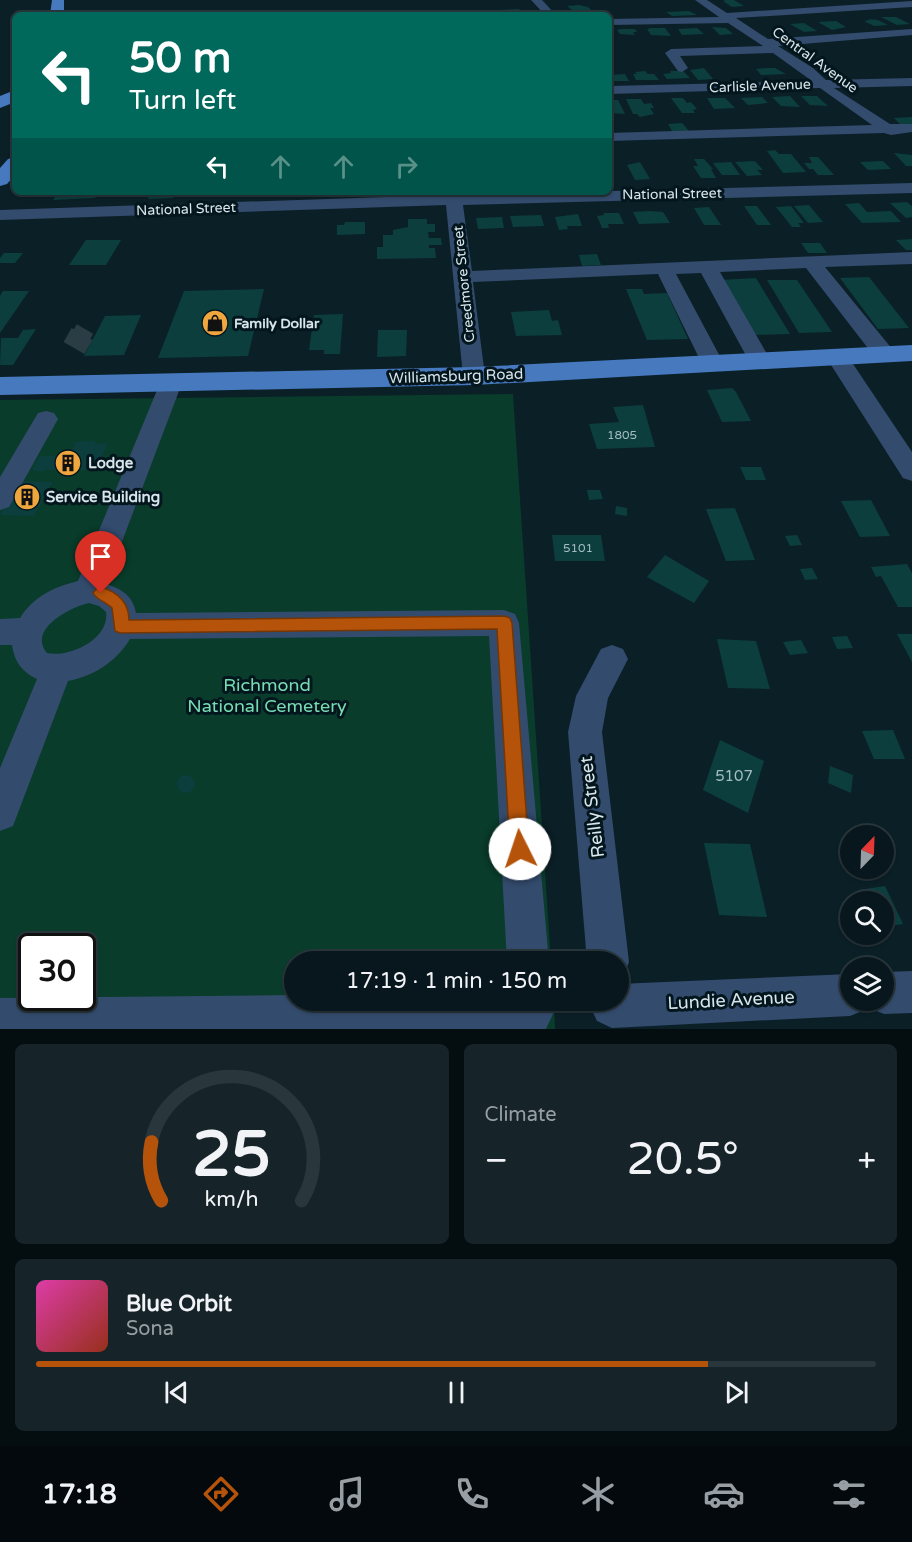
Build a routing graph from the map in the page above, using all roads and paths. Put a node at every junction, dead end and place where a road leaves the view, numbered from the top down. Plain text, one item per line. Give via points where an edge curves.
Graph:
1 (536, 0) edge
2 (700, 0) edge
3 (912, 4) edge
4 (627, 7) dead end
5 (549, 12) edge
6 (727, 18) junction
7 (646, 21) junction
8 (612, 22) edge
9 (912, 32) edge
10 (771, 46) junction
11 (682, 68) dead end
12 (912, 82) edge
13 (824, 85) junction
14 (612, 90) edge
15 (888, 129) junction
16 (908, 134) edge
17 (612, 137) edge
18 (12, 166) edge
19 (0, 180) edge
20 (912, 188) edge
21 (612, 193) edge
22 (134, 195) dead end
23 (511, 195) edge
24 (454, 196) edge
25 (97, 212) junction
26 (0, 215) edge
27 (912, 258) edge
28 (811, 262) junction
29 (707, 266) junction
30 (664, 268) junction
31 (463, 277) junction
32 (912, 353) edge
33 (885, 355) junction
34 (837, 357) junction
35 (760, 361) junction
36 (713, 364) junction
37 (474, 376) junction
38 (171, 383) junction
39 (0, 386) edge
40 (46, 419) dead end
41 (912, 472) edge
42 (0, 500) edge
43 (89, 591) junction
44 (120, 626) junction
45 (14, 631) edge
46 (612, 659) dead end
47 (57, 669) junction
48 (0, 813) edge
49 (527, 951) edge
50 (607, 951) edge
51 (912, 992) edge
52 (894, 993) edge
53 (840, 996) edge
54 (531, 1011) edge
55 (613, 1012) edge
56 (0, 1020) edge

1 - 5 street
2 - 6 street, Central Avenue
3 - 6 street
4 - 7 street
6 - 7 street
6 - 10 street, Central Avenue
7 - 8 street
9 - 10 street
10 - 11 street via 671,53
10 - 13 street, Central Avenue
12 - 13 street, Carlisle Avenue
13 - 14 street, Carlisle Avenue
13 - 15 street, Central Avenue
15 - 16 street
15 - 17 street
18 - 19 main road
20 - 21 street, National Street
22 - 25 street via 109,196
23 - 24 street, National Street
24 - 25 street, National Street
24 - 31 street, Creedmore Street
25 - 26 street, National Street
27 - 28 street
28 - 29 street
28 - 33 street
29 - 30 street
29 - 35 street
30 - 31 street
30 - 36 street
31 - 37 street, Creedmore Street
32 - 33 main road, Williamsburg Road
33 - 34 main road, Williamsburg Road
34 - 35 main road, Williamsburg Road
34 - 41 street
35 - 36 main road, Williamsburg Road
36 - 37 main road, Williamsburg Road
37 - 38 main road, Williamsburg Road
38 - 39 main road, Williamsburg Road
38 - 43 street
40 - 42 street
43 - 44 street via 101,593 118,605
43 - 45 street via 59,599
44 - 47 street via 114,639 89,661
44 - 49 street via 504,623
45 - 47 street via 26,643 34,661
46 - 50 street, Reilly Street via 592,696 585,732
47 - 48 street
51 - 52 street
53 - 55 street, Lundie Avenue
54 - 56 street via 531,1014

